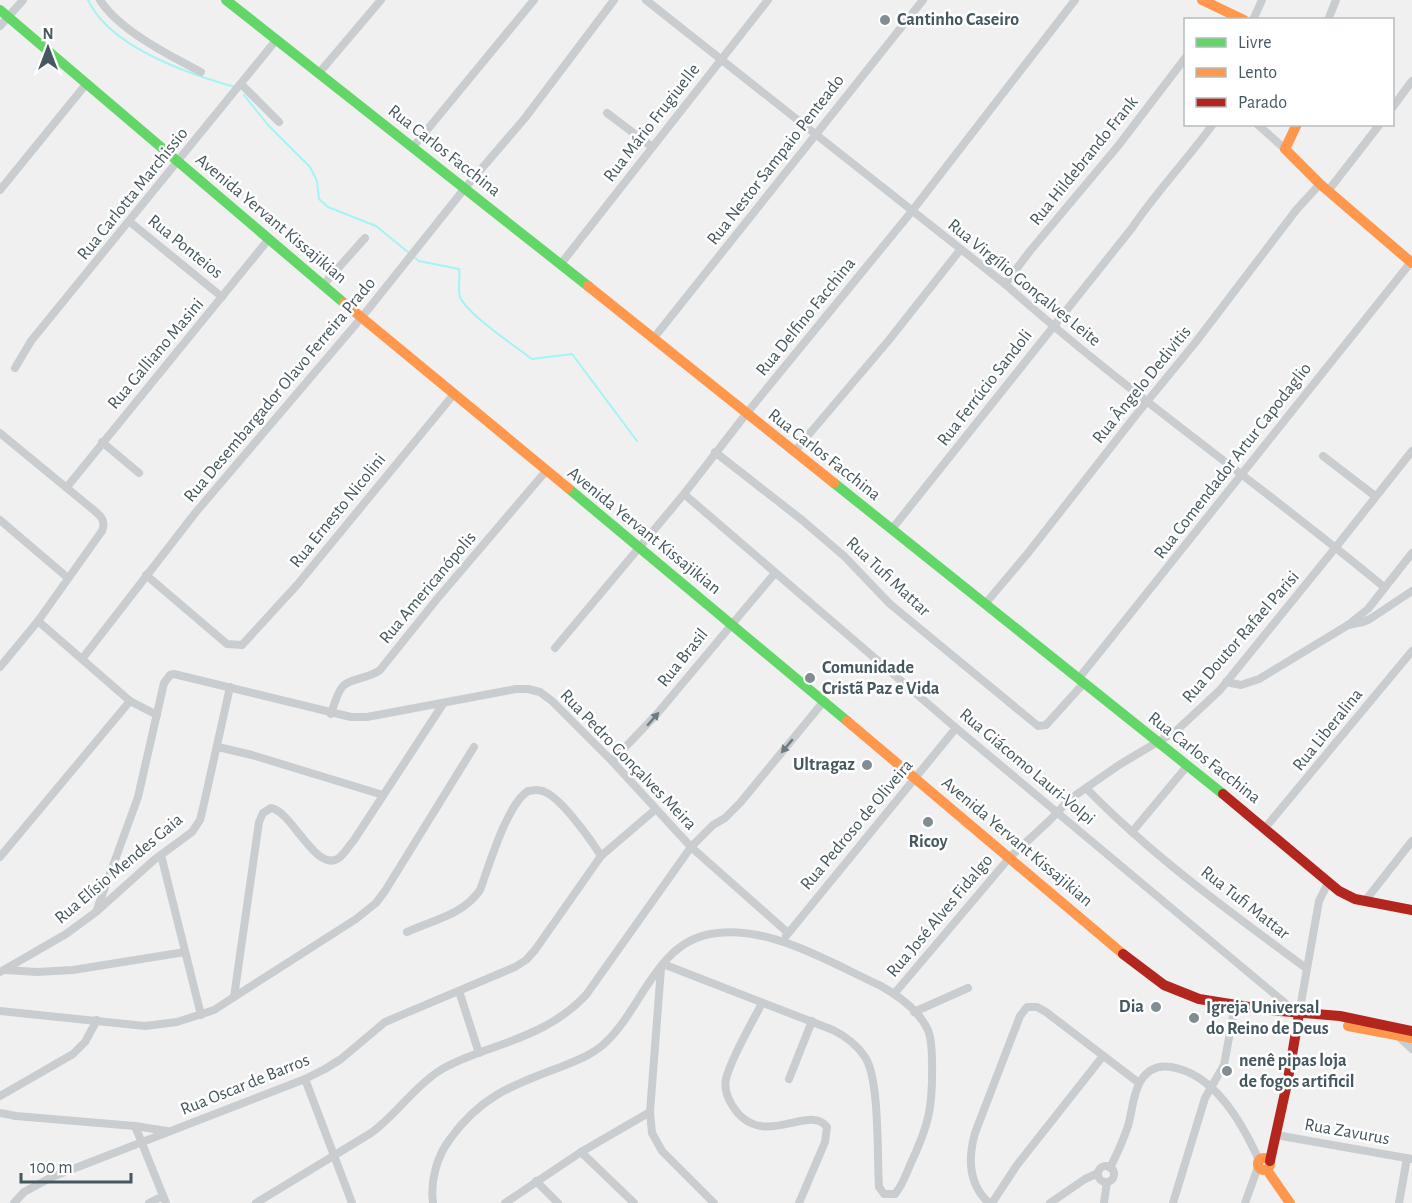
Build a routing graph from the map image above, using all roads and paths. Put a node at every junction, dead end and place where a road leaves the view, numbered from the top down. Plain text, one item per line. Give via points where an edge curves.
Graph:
1 (23, 0) edge
2 (100, 0) edge
3 (226, 0) edge
4 (381, 0) edge
5 (534, 0) edge
6 (614, 0) edge
7 (646, 0) edge
8 (768, 0) edge
9 (923, 0) edge
10 (1075, 0) edge
11 (1202, 0) edge
12 (1262, 0) edge
13 (1336, 0) edge
14 (4, 14) edge
15 (1221, 14) edge
16 (1236, 18) edge
17 (1254, 18) edge
18 (1329, 18) edge
19 (0, 26) edge
20 (277, 39) junction
21 (1184, 58) edge
22 (721, 60) junction
23 (201, 72) dead end
24 (319, 73) junction
25 (1412, 81) edge
26 (87, 83) junction
27 (241, 84) junction
28 (1394, 105) edge
29 (607, 112) dead end
30 (279, 122) dead end
31 (1213, 126) edge
32 (1259, 126) edge
33 (1296, 126) edge
34 (1378, 126) edge
35 (815, 135) junction
36 (413, 147) junction
37 (652, 147) junction
38 (1285, 148) junction
39 (177, 162) junction
40 (1324, 187) junction
41 (465, 188) junction
42 (0, 190) edge
43 (912, 211) junction
44 (130, 222) junction
45 (365, 238) dead end
46 (268, 240) junction
47 (960, 250) junction
48 (1412, 263) edge
49 (560, 265) junction
50 (324, 284) junction
51 (1005, 284) junction
52 (222, 297) junction
53 (362, 317) junction
54 (1052, 327) junction
55 (653, 339) junction
56 (15, 368) dead end
57 (454, 394) junction
58 (1147, 402) junction
59 (746, 414) junction
60 (0, 433) edge
61 (102, 442) junction
62 (1412, 451) edge
63 (715, 452) junction
64 (794, 453) junction
65 (1323, 456) dead end
66 (546, 471) junction
67 (139, 473) dead end
68 (1241, 474) junction
69 (67, 487) junction
70 (684, 494) junction
71 (1375, 496) junction
72 (0, 520) edge
73 (892, 529) junction
74 (639, 548) junction
75 (1336, 548) junction
76 (1412, 553) edge
77 (775, 573) junction
78 (146, 575) junction
79 (68, 578) junction
80 (1384, 587) junction
81 (1412, 591) edge
82 (985, 604) junction
83 (38, 621) junction
84 (731, 623) junction
85 (1348, 625) junction
86 (555, 648) dead end
87 (1412, 651) edge
88 (82, 659) junction
89 (0, 667) edge
90 (1081, 680) junction
91 (1226, 682) junction
92 (230, 687) junction
93 (130, 701) junction
94 (824, 701) junction
95 (443, 704) junction
96 (331, 714) junction
97 (158, 715) junction
98 (1038, 726) joint
99 (956, 728) junction
100 (1157, 742) junction
101 (218, 747) junction
102 (474, 747) dead end
103 (612, 761) junction
104 (1188, 765) junction
105 (915, 778) junction
106 (1086, 788) junction
107 (383, 795) junction
108 (656, 809) junction
109 (1058, 812) junction
110 (1265, 828) junction
111 (1132, 832) junction
112 (1412, 841) edge
113 (691, 847) junction
114 (161, 855) junction
115 (602, 856) junction
116 (0, 857) edge
117 (1010, 857) junction
118 (1328, 883) junction
119 (1365, 901) junction
120 (1412, 910) edge
121 (96, 912) junction
122 (407, 932) dead end
123 (788, 932) junction
124 (783, 942) junction
125 (185, 952) junction
126 (662, 965) junction
127 (1306, 968) junction
128 (2, 971) edge
129 (968, 988) dead end
130 (459, 991) junction
131 (894, 994) junction
132 (234, 997) junction
133 (762, 1003) junction
134 (1235, 1005) junction
135 (0, 1011) edge
136 (914, 1012) junction
137 (1299, 1014) junction
138 (201, 1015) junction
139 (97, 1020) junction
140 (812, 1022) junction
141 (1412, 1031) edge
142 (1396, 1032) junction
143 (1412, 1038) edge
144 (1412, 1049) edge
145 (479, 1053) junction
146 (1103, 1056) junction
147 (305, 1079) junction
148 (789, 1079) dead end
149 (1139, 1083) junction
150 (1211, 1086) junction
151 (0, 1096) edge
152 (650, 1112) junction
153 (0, 1113) edge
154 (135, 1126) junction
155 (168, 1132) junction
156 (1276, 1135) junction
157 (141, 1143) junction
158 (581, 1152) junction
159 (334, 1155) junction
160 (1410, 1159) edge
161 (1263, 1164) junction
162 (1110, 1168) junction
163 (1098, 1173) junction
164 (536, 1181) junction
165 (1107, 1182) junction
166 (164, 1199) edge
167 (14, 1203) edge
168 (149, 1203) edge
169 (256, 1203) edge
170 (352, 1203) edge
171 (433, 1203) edge
172 (505, 1203) edge
173 (558, 1203) edge
174 (634, 1203) edge
175 (714, 1203) edge
176 (800, 1203) edge
177 (990, 1203) edge
178 (1050, 1203) edge
179 (1104, 1203) edge
180 (1173, 1203) edge
181 (1245, 1203) edge
182 (1290, 1203) edge
183 (1400, 1203) edge

1 - 14 street
2 - 23 street via 115,19
3 - 20 street, Rua Carlos Facchina
4 - 24 street
5 - 36 street
6 - 41 street, Rua Desembargador Olavo Ferreira Prado via 525,118
7 - 22 street, Rua Virgílio Gonçalves Leite
8 - 22 street, Rua Mário Frugiuelle
9 - 35 street, Rua Nestor Sampaio Penteado
10 - 43 street, Rua Delfino Facchina
11 - 15 street
12 - 17 street
13 - 18 street
14 - 19 street
14 - 26 street, Avenida Yervant Kissajikian
15 - 16 street
20 - 24 street, Rua Carlos Facchina
20 - 27 street, Rua Carlotta Marchissio
21 - 51 street, Rua Hildebrando Frank
22 - 35 street, Rua Virgílio Gonçalves Leite
22 - 37 street, Rua Mário Frugiuelle
24 - 36 street, Rua Carlos Facchina
25 - 28 street
26 - 39 street, Avenida Yervant Kissajikian
26 - 42 street
27 - 30 street
27 - 39 street, Rua Carlotta Marchissio
29 - 37 street
31 - 54 street, Rua Ferrúcio Sandoli
32 - 38 street
33 - 38 street
34 - 40 street, Rua Ângelo Dedivitis
35 - 43 street, Rua Virgílio Gonçalves Leite
35 - 55 street, Rua Nestor Sampaio Penteado
36 - 41 street, Rua Carlos Facchina
37 - 49 street, Rua Mário Frugiuelle
38 - 40 street
39 - 44 street, Rua Carlotta Marchissio
39 - 46 street, Avenida Yervant Kissajikian
40 - 48 street
40 - 58 street, Rua Ângelo Dedivitis via 1297,209
41 - 49 street, Rua Carlos Facchina
41 - 53 street, Rua Desembargador Olavo Ferreira Prado
43 - 47 street, Rua Virgílio Gonçalves Leite
43 - 59 street, Rua Delfino Facchina
44 - 52 street, Rua Ponteios
44 - 56 street, Rua Carlotta Marchissio via 31,341
45 - 50 street
46 - 50 street, Avenida Yervant Kissajikian
46 - 52 street, Rua Galliano Masini
47 - 51 street, Rua Virgílio Gonçalves Leite
47 - 64 street
48 - 68 street, Rua Comendador Artur Capodaglio
49 - 55 street, Rua Carlos Facchina
50 - 53 street, Avenida Yervant Kissajikian
51 - 54 street, Rua Virgílio Gonçalves Leite
52 - 61 street, Rua Galliano Masini
53 - 57 street, Avenida Yervant Kissajikian
53 - 78 street, Rua Desembargador Olavo Ferreira Prado
54 - 58 street, Rua Virgílio Gonçalves Leite
54 - 73 street, Rua Ferrúcio Sandoli
55 - 59 street, Rua Carlos Facchina
57 - 66 street, Avenida Yervant Kissajikian
57 - 78 street, Rua Ernesto Nicolini via 297,585 242,645 227,644
58 - 68 street, Rua Virgílio Gonçalves Leite
58 - 82 street, Rua Ângelo Dedivitis
59 - 63 street, Rua Delfino Facchina
59 - 64 street, Rua Carlos Facchina
60 - 69 street
61 - 67 street
61 - 69 street, Rua Galliano Masini
62 - 71 street, Rua Doutor Rafael Parisi
63 - 70 street, Rua Delfino Facchina
63 - 98 street, Rua Tufi Mattar via 802,520 890,604
64 - 73 street, Rua Carlos Facchina
65 - 71 street
66 - 74 street, Avenida Yervant Kissajikian
66 - 96 street, Rua Americanópolis via 380,670 343,686
68 - 75 street, Rua Virgílio Gonçalves Leite
68 - 90 street, Rua Comendador Artur Capodaglio
69 - 79 street via 104,523
70 - 74 street, Rua Delfino Facchina
70 - 77 street, Rua Giácomo Lauri-Volpi
71 - 75 street, Rua Doutor Rafael Parisi
72 - 79 street
73 - 82 street, Rua Carlos Facchina
74 - 84 street, Avenida Yervant Kissajikian
74 - 86 street, Rua Delfino Facchina
75 - 80 street, Rua Virgílio Gonçalves Leite
75 - 91 street, Rua Doutor Rafael Parisi
76 - 80 street
77 - 84 street, Rua Brasil
77 - 99 street, Rua Giácomo Lauri-Volpi
78 - 88 street, Rua Desembargador Olavo Ferreira Prado
79 - 83 street
80 - 85 street via 1368,609
81 - 85 street via 1370,619
82 - 90 street, Rua Carlos Facchina
83 - 88 street
83 - 89 street
84 - 94 street, Avenida Yervant Kissajikian
103 -> 84 street, Rua Brasil via 656,715
85 - 91 street via 1259,679 1241,685
87 - 110 street, Rua Liberalina
88 - 93 street
90 - 98 street, Rua Comendador Artur Capodaglio via 1046,725
90 - 100 street, Rua Carlos Facchina
91 - 100 street, Rua Doutor Rafael Parisi via 1176,731
92 - 96 street, Rua Pedro Gonçalves Meira
92 - 97 street, Rua Pedro Gonçalves Meira via 170,675 164,683
92 - 101 street, Rua Elísio Mendes Gaia
93 - 97 street
93 - 116 street
94 - 105 street, Avenida Yervant Kissajikian
94 -> 113 street via 740,802
95 - 96 street, Rua Pedro Gonçalves Meira via 367,717
95 - 103 street, Rua Pedro Gonçalves Meira via 516,689 540,692
95 - 107 street
97 - 121 street, Rua Pedro Gonçalves Meira via 138,797
99 - 105 street, Rua Pedroso de Oliveira
99 - 109 street, Rua Giácomo Lauri-Volpi
100 - 104 street, Rua Carlos Facchina
100 - 106 street, Rua Doutor Rafael Parisi
101 - 107 street
101 - 114 street, Rua Elísio Mendes Gaia via 200,820 192,832
102 - 132 street via 376,903
103 - 108 street, Rua Pedro Gonçalves Meira
104 - 110 street, Rua Carlos Facchina
104 - 111 street
105 - 117 street, Avenida Yervant Kissajikian
105 - 123 street, Rua Pedroso de Oliveira
106 - 109 street, Rua Doutor Rafael Parisi
106 - 111 street, Rua Tufi Mattar
107 - 132 street via 344,853 334,860 317,855 281,812 271,808 263,813
108 - 113 street, Rua Pedro Gonçalves Meira
108 - 115 street, Rua Oscar de Barros
109 - 117 street, Rua Doutor Rafael Parisi
109 - 137 street, Rua Giácomo Lauri-Volpi
110 - 118 street, Rua Carlos Facchina
111 - 127 street, Rua Tufi Mattar
112 - 119 street
113 - 123 street, Rua Pedro Gonçalves Meira
113 - 145 street via 572,1010 532,1032
114 - 121 street, Rua Elísio Mendes Gaia
114 - 125 street
115 - 122 street via 550,794 528,791 517,800 473,900 456,912
115 - 130 street, Rua Oscar de Barros via 526,960
117 - 131 street, Rua José Alves Fidalgo
117 - 134 street, Avenida Yervant Kissajikian via 1156,979 1189,995
118 - 119 street, Rua Carlos Facchina via 1345,896
118 - 127 street via 1319,901
119 - 120 street, Rua Carlos Facchina
121 - 128 street, Rua Elísio Mendes Gaia
123 - 124 street, Rua Pedroso de Oliveira
124 - 126 street via 752,933 712,934 682,944
124 - 131 street
125 - 128 street via 73,970
125 - 138 street
126 - 133 street
126 - 152 street
126 - 171 street via 605,1043 584,1058 495,1094 471,1113 440,1158 433,1183
127 - 137 street
129 - 136 street
130 - 145 street
130 - 147 street, Rua Oscar de Barros via 385,1022 341,1059
131 - 136 street
132 - 138 street
133 - 140 street
133 - 176 street via 729,1070 726,1093 742,1118 757,1126 816,1119 824,1122 825,1142
134 - 137 street, Avenida Yervant Kissajikian
134 - 150 street via 1224,1065
135 - 139 street
136 - 140 street via 928,1031 932,1045 931,1110 898,1190 890,1195 879,1187 878,1133 866,1057 844,1036
137 - 142 street, Avenida Yervant Kissajikian via 1309,1020
137 - 156 street
138 - 139 street via 145,1026
139 - 151 street via 73,1054
140 - 148 street
141 - 142 street, Avenida Yervant Kissajikian
142 - 143 street, Avenida Yervant Kissajikian
142 - 144 street
145 - 159 street via 440,1071 387,1122
146 - 149 street
146 - 177 street
146 - 177 street via 1046,1012 1032,1006 1020,1016 971,1148 972,1174 977,1188
147 - 155 street, Rua Oscar de Barros
147 - 159 street
149 - 150 street via 1151,1070 1164,1066 1176,1067
149 - 162 street via 1123,1141
150 - 161 street via 1241,1124
150 - 180 street
152 - 158 street
152 - 175 street via 652,1133 662,1151
153 - 154 street
154 - 155 street
154 - 157 street
155 - 157 street, Rua Oscar de Barros
156 - 160 street, Rua Zavurus
156 - 161 street
157 - 166 street
157 - 167 street, Rua Oscar de Barros via 36,1184
158 - 164 street
158 - 174 street
159 - 169 street
159 - 170 street
160 - 183 street
161 - 181 street
161 - 182 street
162 - 163 street via 1101,1168
162 - 165 street via 1113,1176
163 - 165 street via 1099,1179
163 - 178 street
164 - 172 street
164 - 173 street
165 - 179 street
166 - 168 street

